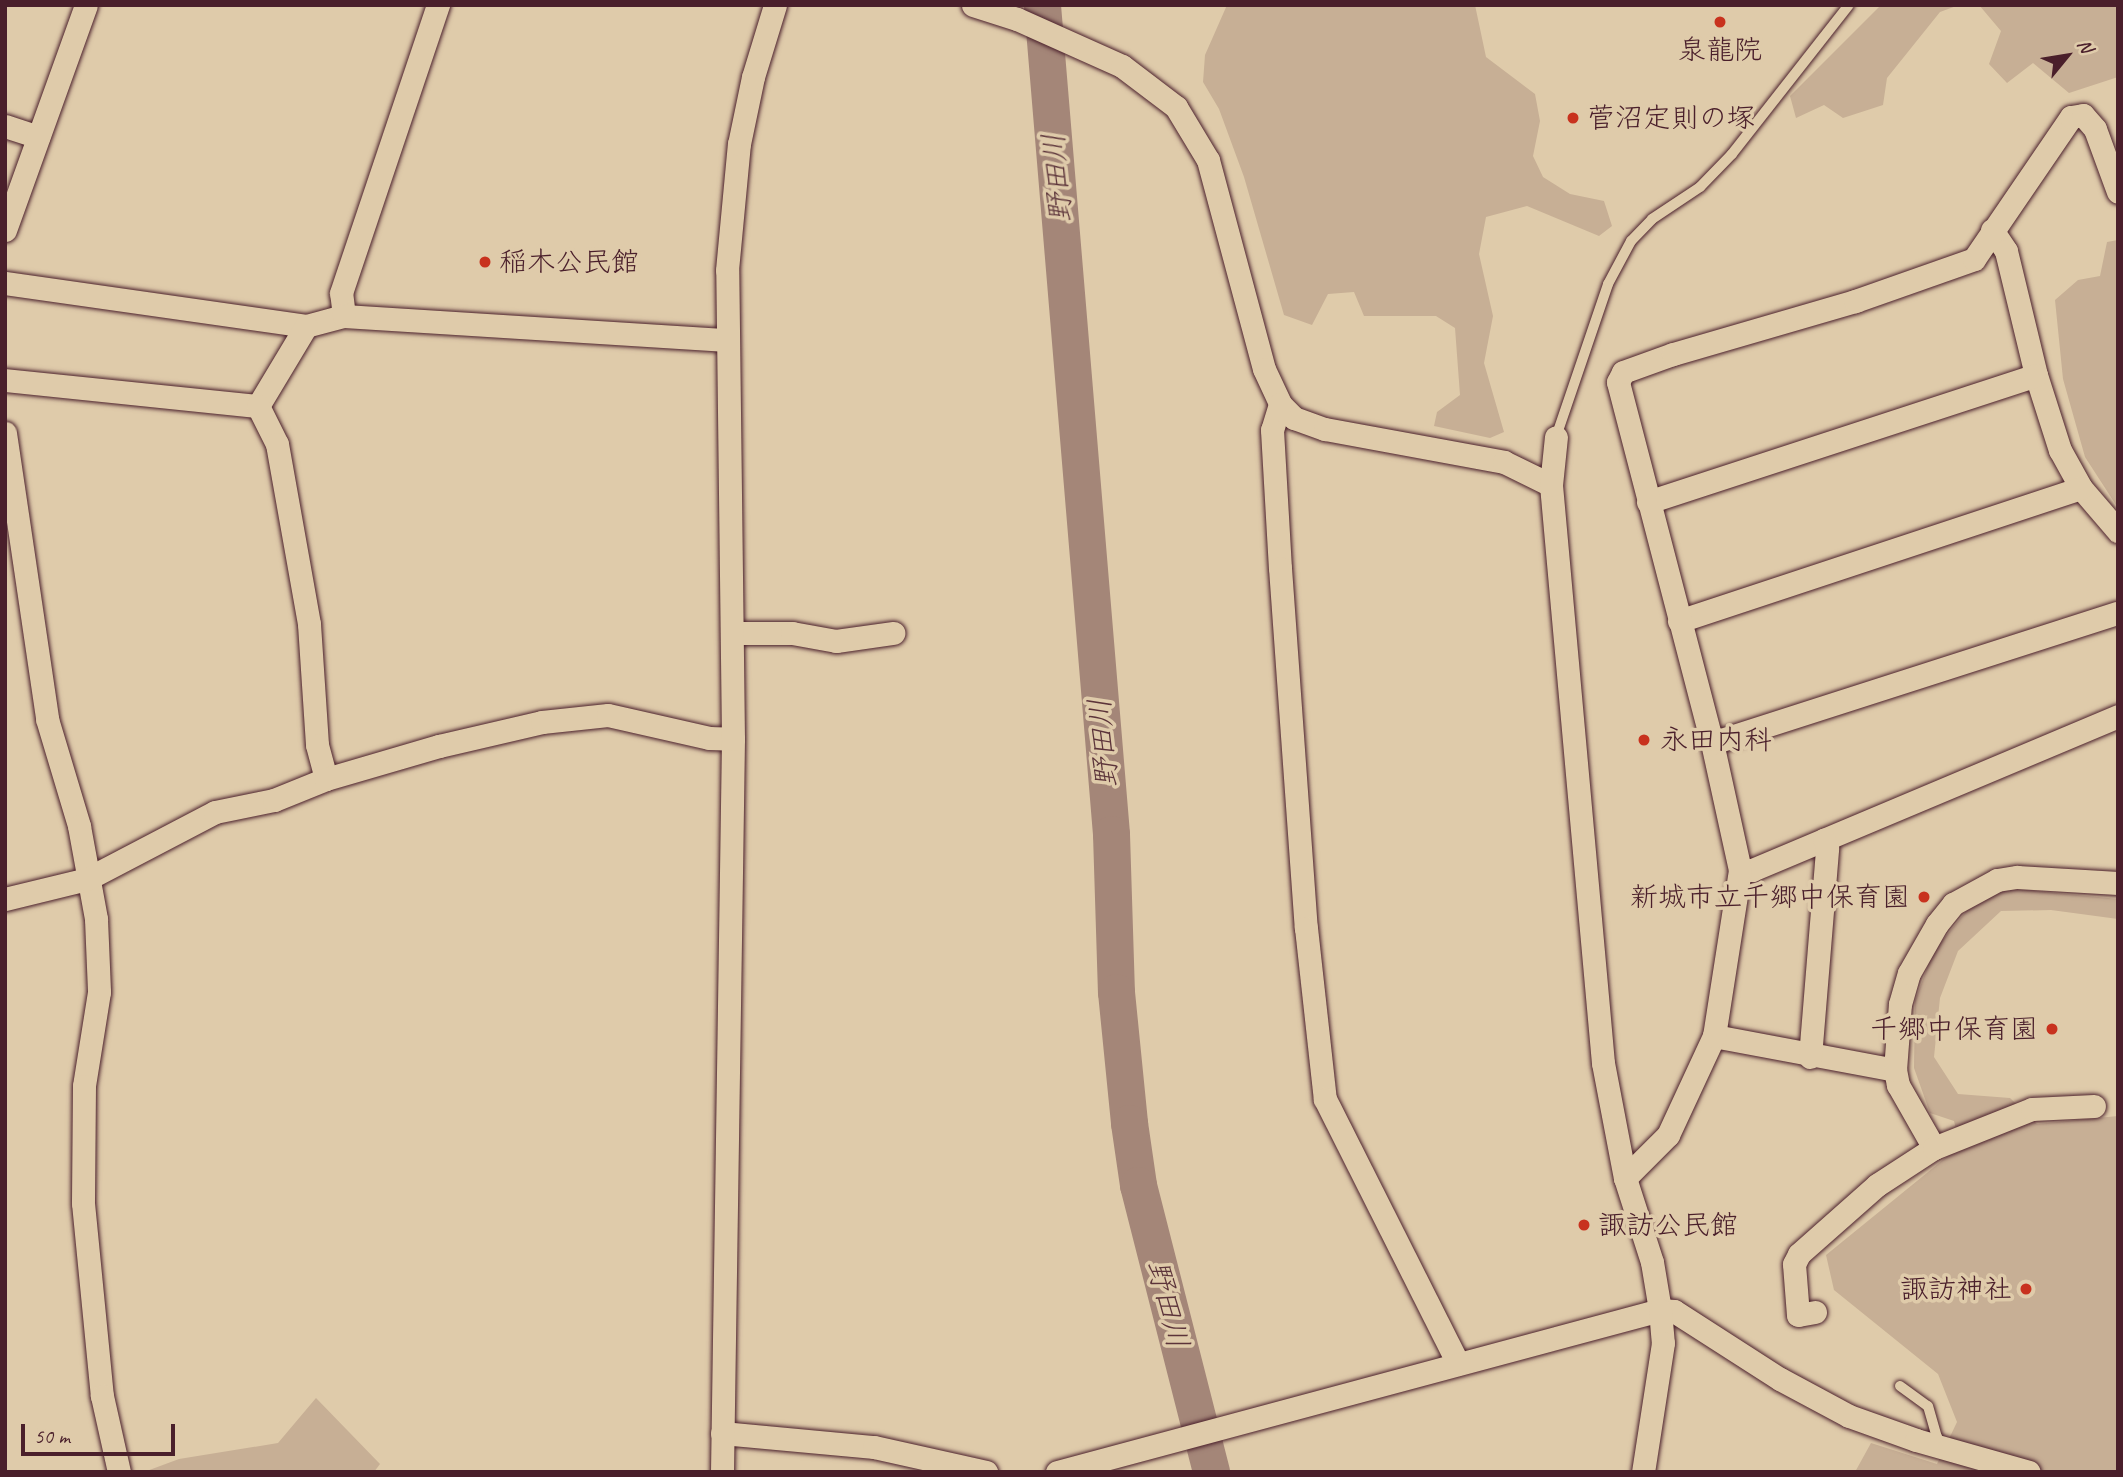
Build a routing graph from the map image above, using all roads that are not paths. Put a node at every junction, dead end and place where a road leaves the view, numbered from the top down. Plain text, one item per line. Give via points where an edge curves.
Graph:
1 (86, 5) edge
2 (438, 5) edge
3 (775, 5) edge
4 (973, 5) edge
5 (1849, 5) edge
6 (5, 126) edge
7 (38, 137) junction
8 (2118, 192) edge
9 (5, 230) edge
10 (1993, 230) junction
11 (5, 283) edge
12 (344, 316) junction
13 (306, 326) junction
14 (727, 340) junction
15 (2036, 375) junction
16 (5, 380) edge
17 (1280, 404) junction
18 (258, 406) junction
19 (5, 433) edge
20 (1556, 437) joint
21 (1551, 485) junction
22 (2081, 488) junction
23 (1648, 502) junction
24 (2118, 531) edge
25 (2118, 613) edge
26 (1679, 621) junction
27 (733, 633) junction
28 (893, 633) dead end
29 (2118, 716) edge
30 (733, 739) junction
31 (1712, 743) junction
32 (326, 779) junction
33 (1824, 839) junction
34 (1740, 870) junction
35 (87, 879) junction
36 (2118, 883) edge
37 (5, 900) edge
38 (1714, 1036) junction
39 (1810, 1057) junction
40 (1895, 1070) junction
41 (2094, 1106) dead end
42 (1934, 1148) junction
43 (1625, 1178) junction
44 (1660, 1310) junction
45 (1815, 1312) dead end
46 (1458, 1363) junction
47 (1900, 1386) dead end
48 (723, 1433) junction
49 (1934, 1446) junction
50 (119, 1472) edge
51 (722, 1472) edge
52 (986, 1472) edge
53 (1057, 1472) edge
54 (1643, 1472) edge
55 (2029, 1472) edge

1 - 7 street
2 - 12 street via 341,293
3 - 14 street via 739,144 727,270
4 - 17 street via 1017,19 1122,66 1176,107 1208,160 1264,369
5 - 20 lane via 1732,154 1700,187 1652,219 1631,241 1608,284
6 - 7 street
7 - 9 street
8 - 10 street via 2095,129 2083,115 2071,117
10 - 15 street via 2006,251
10 - 23 street via 1974,259 1855,301 1623,372 1618,382
11 - 13 street
12 - 13 street
12 - 14 street
13 - 18 street
14 - 27 street
15 - 22 street via 2050,428
15 - 23 street
16 - 18 street
17 - 21 street via 1294,418 1325,429 1504,462
17 - 46 street via 1272,430 1280,568 1306,928 1325,1099
18 - 32 street via 277,444 309,624 317,745
19 - 35 street via 47,719 79,825
20 - 21 street
21 - 43 street via 1603,1063
22 - 24 street
22 - 26 street
23 - 26 street
25 - 31 street
26 - 31 street
27 - 28 street via 792,632 836,641
27 - 30 street
29 - 33 street
30 - 32 street via 585,715 439,746
30 - 48 street
31 - 34 street
32 - 35 street via 274,800 215,812
33 - 34 street via 1752,870
33 - 39 street via 1828,848
34 - 38 street
35 - 37 street
35 - 50 street via 96,919 99,992 84,1086 83,1203 102,1396
36 - 40 street via 2017,877 1997,880 1953,904 1909,974 1900,1004
38 - 39 street
38 - 43 street via 1668,1135
39 - 40 street
40 - 42 street via 1898,1085
41 - 42 street via 2032,1109
42 - 45 street via 1877,1185 1799,1254 1794,1264 1798,1315
43 - 44 street via 1652,1262
44 - 46 street
44 - 49 street via 1674,1311 1780,1380 1849,1416
44 - 54 street via 1663,1343
46 - 53 street
47 - 49 lane via 1928,1406 1937,1437
48 - 51 street
48 - 52 street via 874,1447
49 - 55 street

